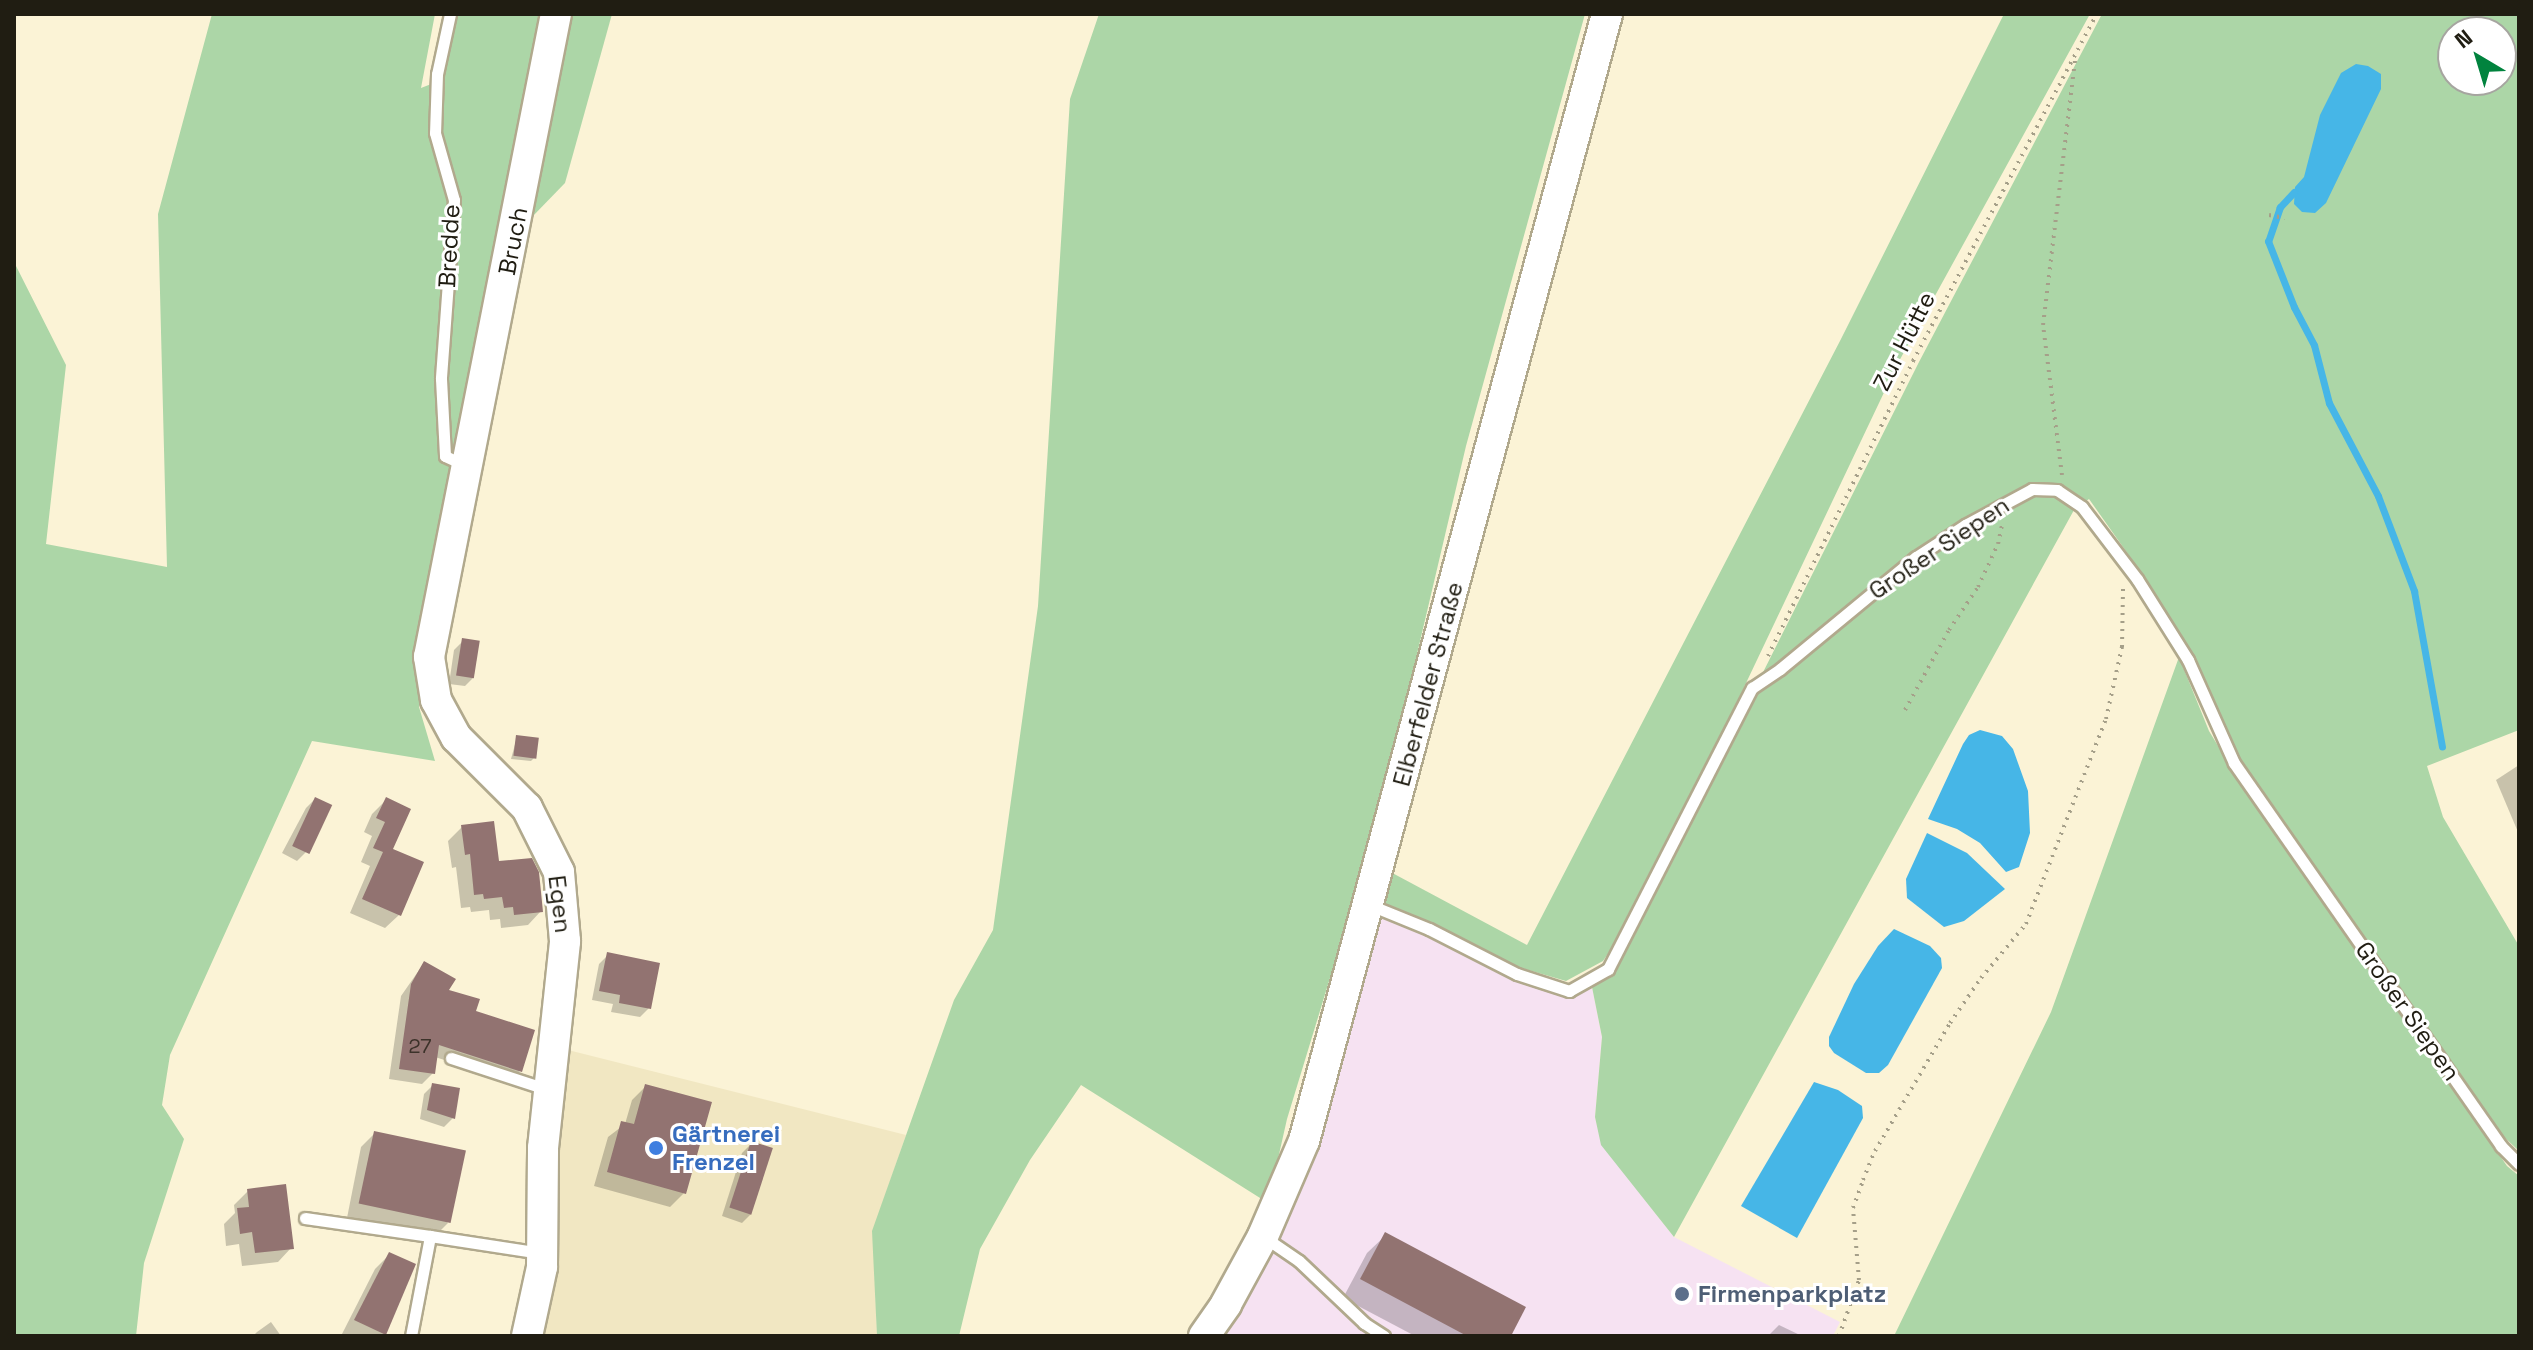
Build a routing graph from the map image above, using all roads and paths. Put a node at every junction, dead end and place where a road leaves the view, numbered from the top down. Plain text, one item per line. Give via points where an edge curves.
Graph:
1 (450, 14) edge
2 (556, 14) edge
3 (1607, 14) edge
4 (2097, 14) edge
5 (2075, 56) junction
6 (2269, 215) dead end
7 (2285, 218) dead end
8 (467, 467) junction
9 (2065, 494) junction
10 (2006, 500) junction
11 (2124, 562) junction
12 (1752, 688) junction
13 (1905, 710) dead end
14 (1369, 905) junction
15 (451, 1058) dead end
16 (551, 1091) junction
17 (2519, 1164) edge
18 (305, 1218) dead end
19 (430, 1236) junction
20 (1263, 1236) junction
21 (542, 1253) junction
22 (1364, 1323) junction
23 (411, 1336) edge
24 (527, 1336) edge
25 (1204, 1336) edge
26 (1373, 1336) edge
27 (1384, 1336) edge
28 (1839, 1336) edge

1 - 8 lane, Bredde via 437,74 435,133 454,200 441,379 445,456
2 - 8 main road, Bruch
3 - 14 main road, Elberfelder Straße
4 - 5 path, Zur Hütte
5 - 9 path via 2043,325
5 - 12 path, Zur Hütte via 1913,361
6 - 7 path
8 - 16 main road, Egen via 429,657 436,700 456,737 527,808 559,872 565,941
9 - 10 lane, Großer Siepen via 2032,489
9 - 11 lane, Großer Siepen via 2082,507
10 - 12 lane, Großer Siepen via 1916,557
10 - 13 path via 1998,544 1978,587
11 - 17 lane, Großer Siepen via 2188,660 2234,763 2501,1146
11 - 28 path via 2122,647 2106,719 2026,924 1950,1023 1875,1151 1853,1208 1859,1280
12 - 14 lane, Großer Siepen via 1608,969 1569,991 1517,974
14 - 20 main road, Elberfelder Straße via 1304,1141
15 - 16 lane
16 - 21 main road, Egen via 543,1148
18 - 19 lane
19 - 21 lane
19 - 23 lane
20 - 22 lane via 1299,1261
20 - 25 main road, Elberfelder Straße
21 - 24 main road, Egen
22 - 26 lane
22 - 27 lane

